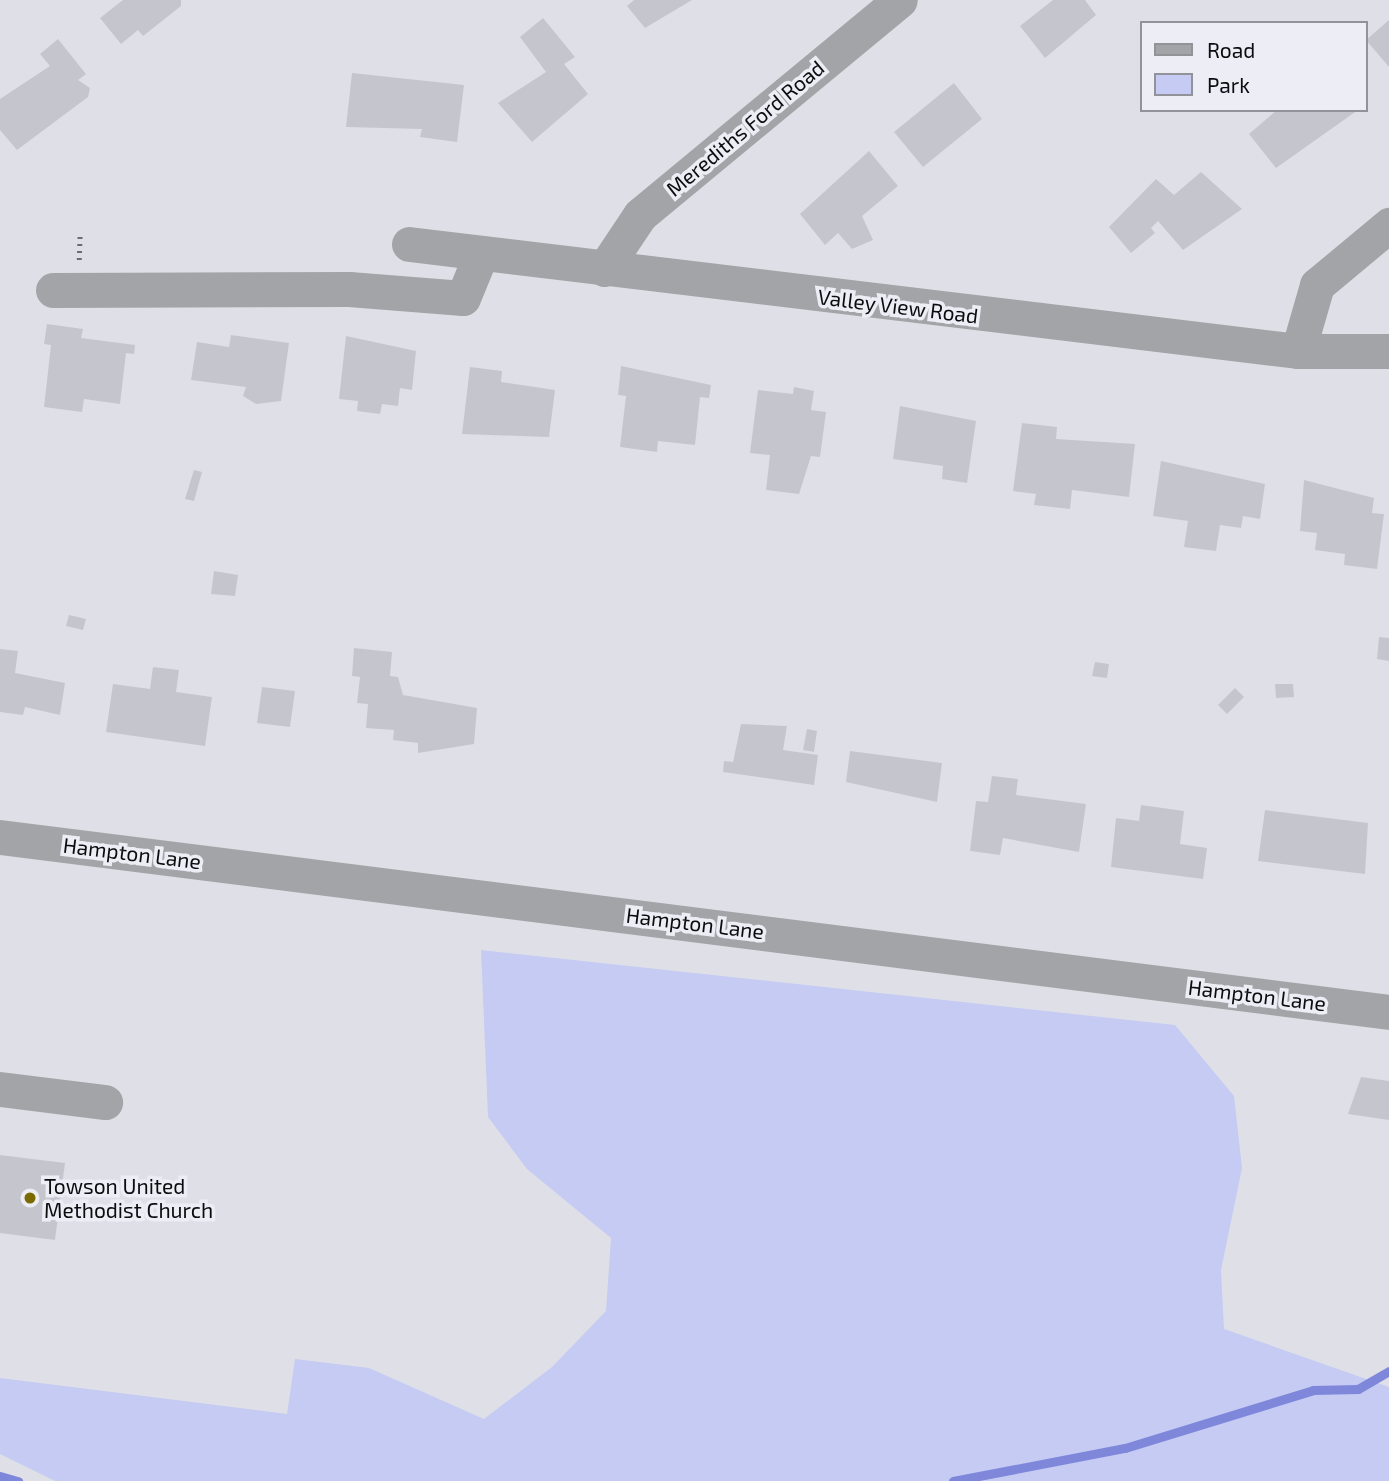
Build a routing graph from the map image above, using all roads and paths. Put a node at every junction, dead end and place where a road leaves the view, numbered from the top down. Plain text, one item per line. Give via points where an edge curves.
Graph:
1 (900, 0) edge
2 (1389, 225) edge
3 (409, 244) dead end
4 (481, 254) junction
5 (604, 269) junction
6 (53, 290) dead end
7 (1298, 351) junction
8 (1389, 351) edge
9 (0, 837) edge
10 (1389, 1012) edge
11 (0, 1088) edge
12 (105, 1102) dead end

1 - 5 street, Merediths Ford Road via 640,215
2 - 7 street via 1317,285
3 - 4 street, Valley View Road
4 - 5 street, Valley View Road
4 - 6 street via 463,298 349,289
5 - 7 street, Valley View Road
7 - 8 street, Valley View Road
9 - 10 street, Hampton Lane
11 - 12 street

